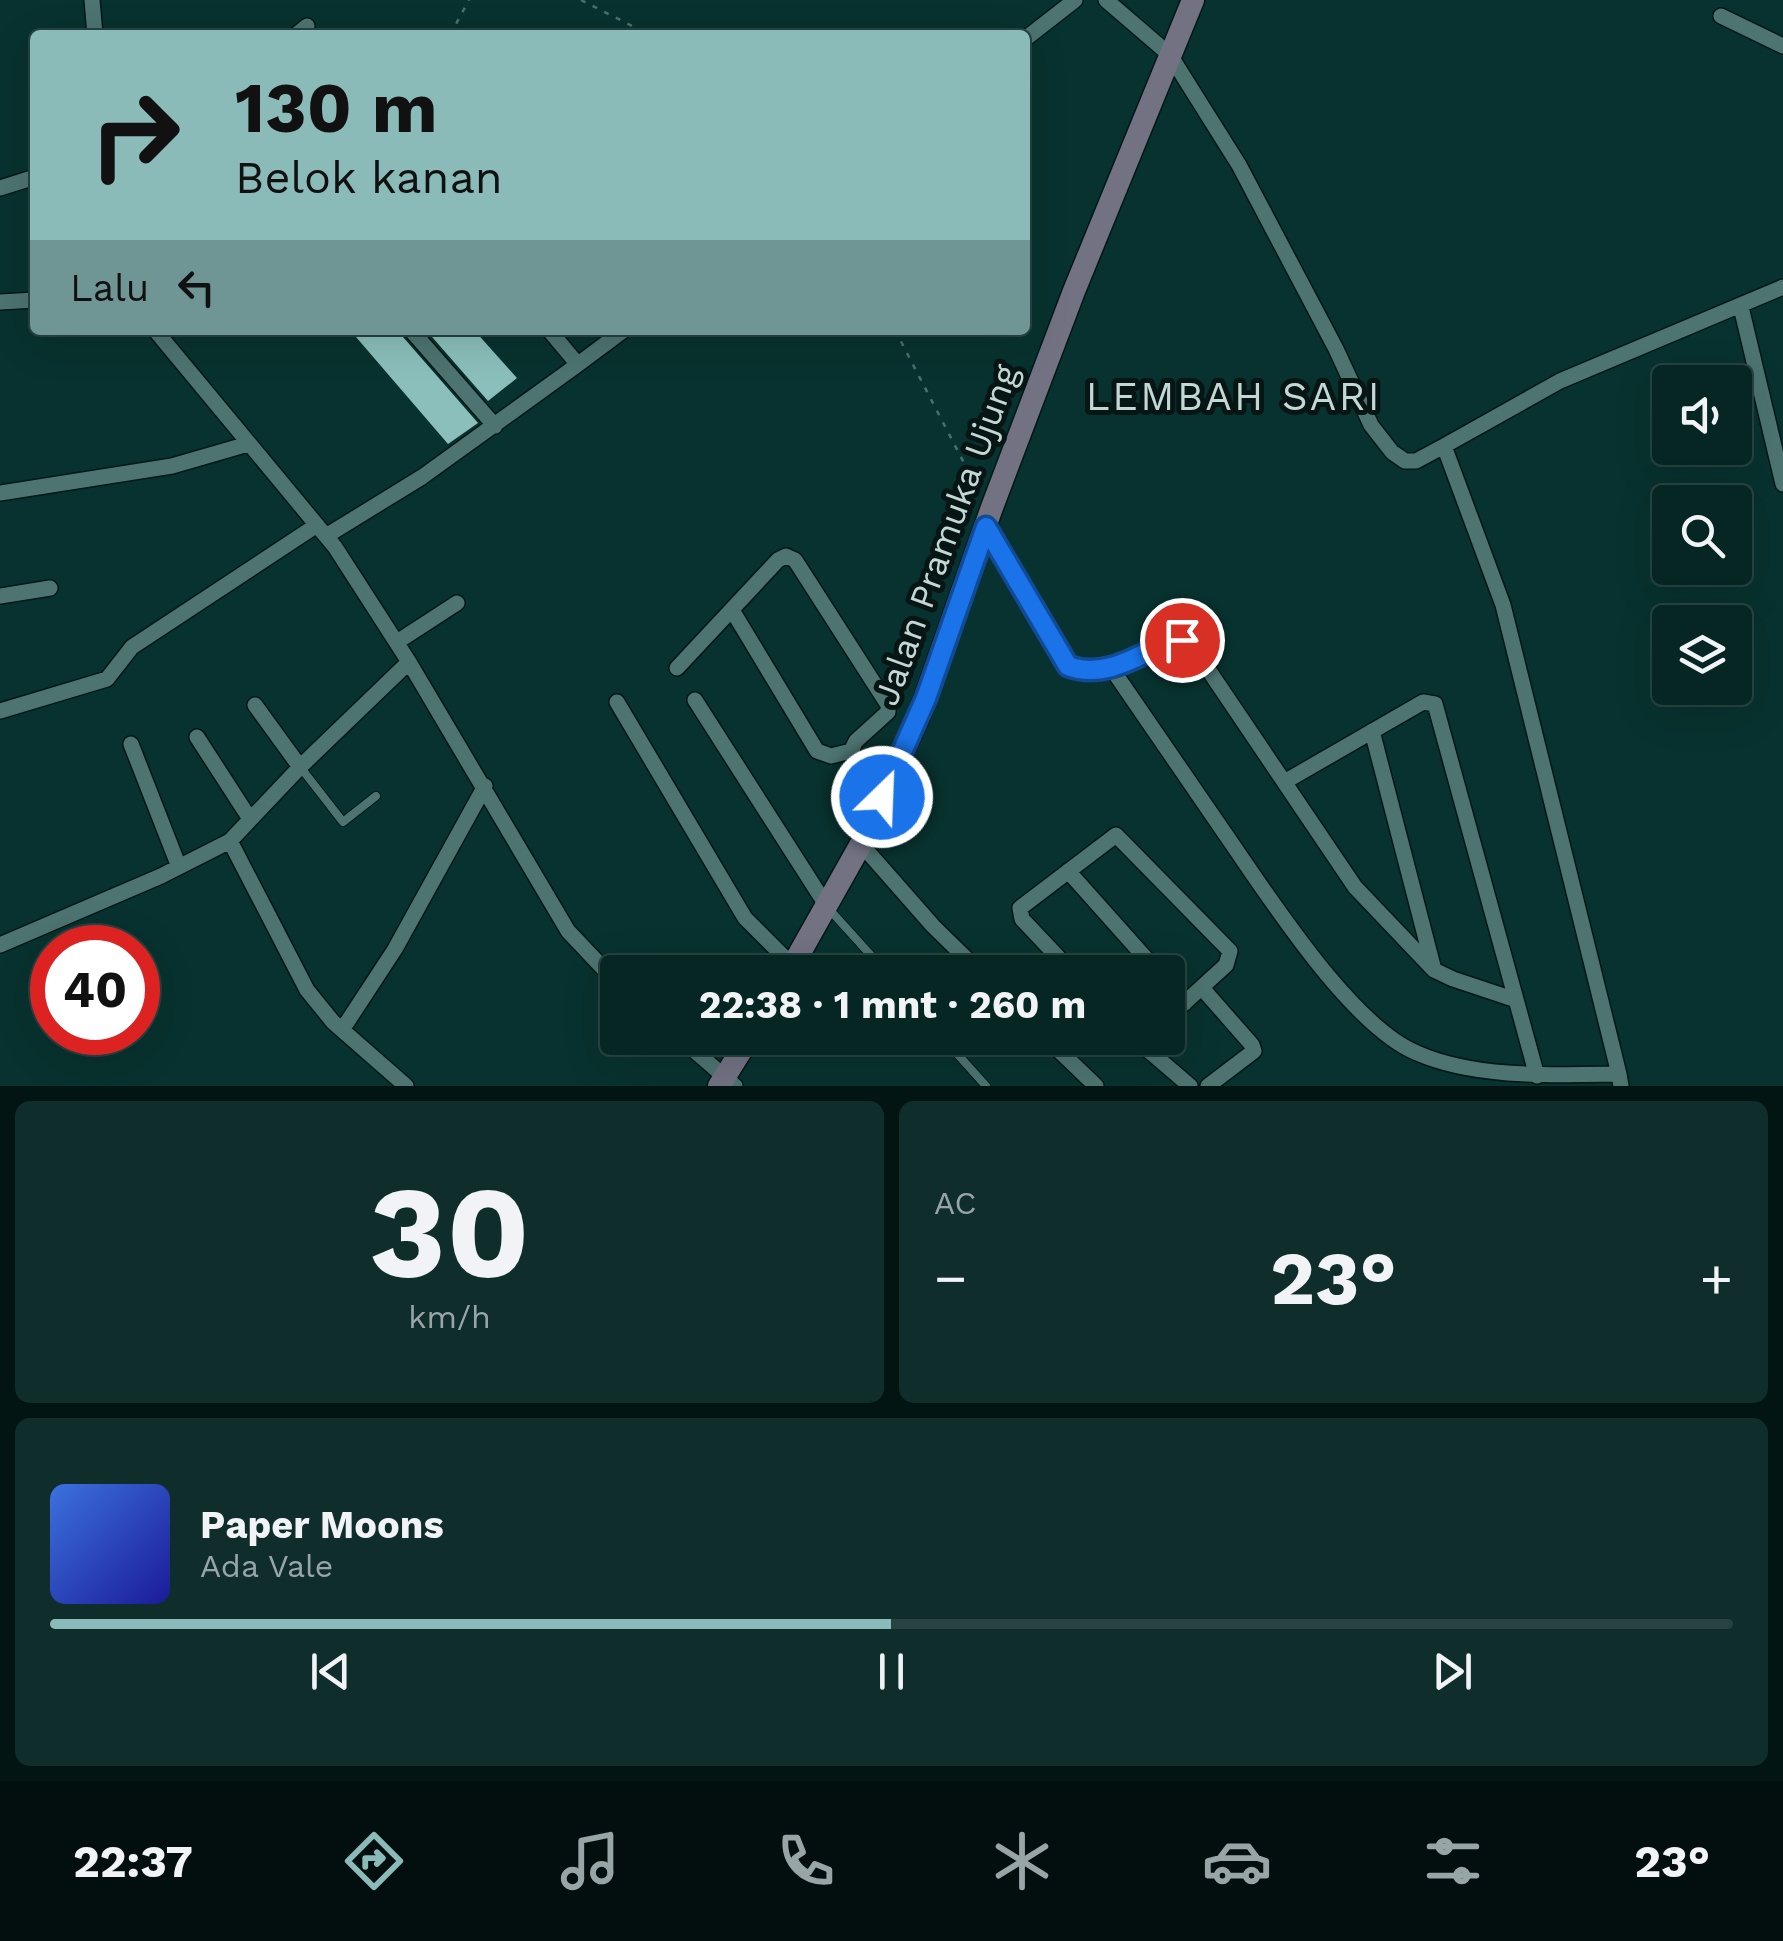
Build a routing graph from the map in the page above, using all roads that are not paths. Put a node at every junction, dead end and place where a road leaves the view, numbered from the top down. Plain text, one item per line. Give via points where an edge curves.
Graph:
1 (92, 0) edge
2 (1075, 0) edge
3 (1106, 0) edge
4 (1193, 0) edge
5 (1722, 16) dead end
6 (94, 30) edge
7 (1030, 35) edge
8 (1783, 46) edge
9 (1170, 56) junction
10 (30, 179) edge
11 (0, 188) edge
12 (1783, 287) edge
13 (30, 300) edge
14 (0, 302) edge
15 (1741, 307) junction
16 (159, 335) edge
17 (415, 335) edge
18 (554, 335) edge
19 (617, 335) edge
20 (573, 368) junction
21 (495, 426) junction
22 (248, 444) junction
23 (1444, 446) junction
24 (1783, 484) edge
25 (0, 492) edge
26 (988, 519) junction
27 (321, 530) junction
28 (50, 588) dead end
29 (0, 596) edge
30 (456, 602) dead end
31 (732, 610) junction
32 (397, 642) junction
33 (409, 662) junction
34 (676, 668) dead end
35 (1112, 669) junction
36 (695, 700) dead end
37 (616, 702) dead end
38 (255, 705) dead end
39 (0, 712) edge
40 (1372, 731) junction
41 (197, 737) dead end
42 (131, 744) dead end
43 (851, 750) junction
44 (300, 767) junction
45 (1286, 780) junction
46 (485, 786) junction
47 (376, 796) dead end
48 (882, 797) junction
49 (250, 819) junction
50 (230, 842) junction
51 (861, 844) junction
52 (179, 867) junction
53 (1068, 871) junction
54 (826, 906) junction
55 (0, 944) edge
56 (778, 955) edge
57 (799, 955) edge
58 (871, 955) edge
59 (963, 955) edge
60 (1056, 955) edge
61 (1143, 955) edge
62 (600, 965) edge
63 (1434, 970) junction
64 (1202, 988) junction
65 (1513, 999) junction
66 (1185, 1004) edge
67 (342, 1030) junction
68 (697, 1055) edge
69 (740, 1055) edge
70 (958, 1055) edge
71 (1064, 1055) edge
72 (1156, 1055) edge
73 (390, 1074) junction
74 (1536, 1076) junction
75 (1620, 1080) edge
76 (726, 1083) edge
77 (377, 1086) edge
78 (406, 1086) edge
79 (986, 1086) edge
80 (1096, 1086) edge
81 (1190, 1086) edge
82 (1208, 1086) edge

1 - 6 street
2 - 7 street
3 - 9 street
4 - 9 street, Jalan Pramuka Ujung
5 - 8 street
9 - 23 street via 1267,215 1372,425 1405,461
9 - 26 street, Jalan Pramuka Ujung
10 - 11 street
12 - 15 street
13 - 14 street
15 - 23 street via 1560,380
15 - 24 street
16 - 22 street
17 - 21 street
18 - 20 street
19 - 20 street
20 - 21 street
21 - 27 street via 422,477
22 - 25 street via 172,466
22 - 27 street
23 - 75 street via 1503,606
26 - 35 street via 1068,666
26 - 48 street, Jalan Pramuka Ujung via 926,698
27 - 32 street
27 - 39 street via 144,638 108,679
28 - 29 street
30 - 32 street
31 - 34 street
31 - 43 street via 817,751 831,756
31 - 43 street via 778,560 795,560 888,705
32 - 33 street
33 - 44 street
33 - 46 street
35 - 45 street via 1174,639 1191,644
35 - 74 street via 1294,932 1360,1010 1415,1053
36 - 54 street
37 - 56 street via 745,918
38 - 44 street
40 - 45 street
40 - 63 street
40 - 65 street via 1423,702 1436,704
41 - 49 street
42 - 52 street
43 - 48 street
44 - 47 lane via 343,822
44 - 49 street
45 - 63 street via 1355,887
46 - 62 street via 568,931
46 - 67 street
48 - 51 street, Jalan Pramuka Ujung
49 - 50 street
50 - 52 street
50 - 67 street via 307,990
51 - 54 street, Jalan Pramuka Ujung
51 - 59 street
52 - 55 street
53 - 60 street via 1019,914
53 - 61 street
53 - 64 street via 1121,837 1230,952
54 - 57 street, Jalan Pramuka Ujung
54 - 58 lane
63 - 65 street
64 - 66 street
64 - 82 street via 1254,1051
65 - 74 street
67 - 73 street
68 - 76 street
69 - 76 street
70 - 79 lane
71 - 80 street
72 - 81 street
73 - 77 street
73 - 78 street
74 - 75 street

